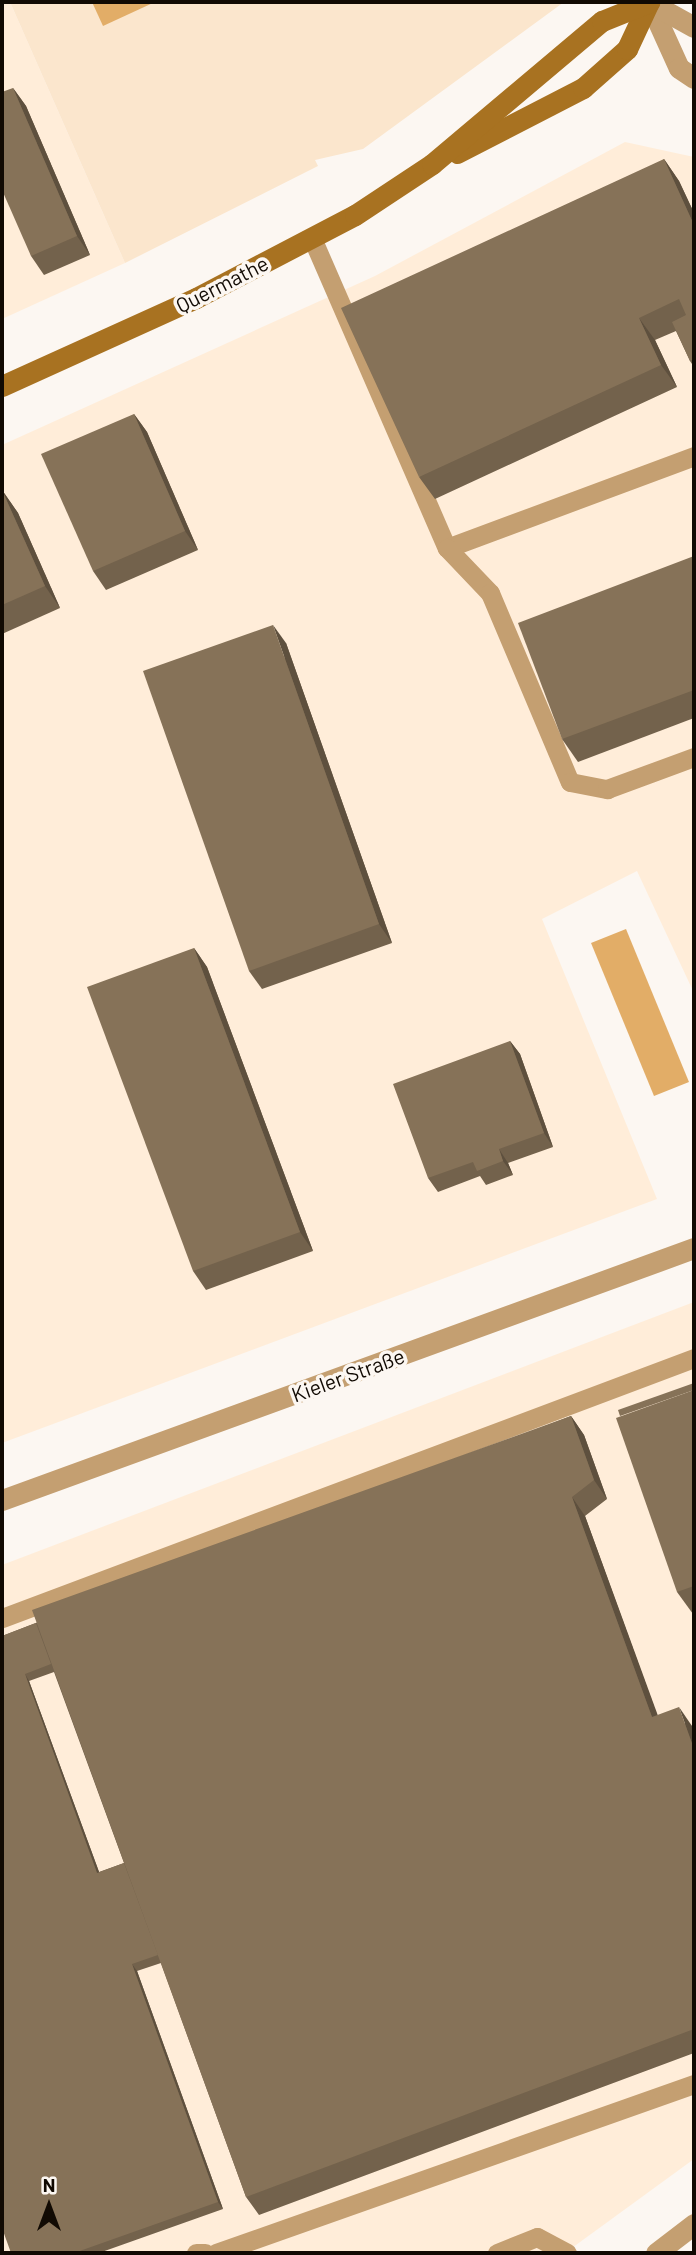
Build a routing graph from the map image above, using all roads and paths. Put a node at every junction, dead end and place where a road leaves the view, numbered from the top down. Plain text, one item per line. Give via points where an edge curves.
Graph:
1 (649, 2) edge
2 (694, 27) edge
3 (694, 78) edge
4 (432, 164) junction
5 (312, 238) junction
6 (2, 386) edge
7 (694, 456) edge
8 (447, 548) junction
9 (694, 757) edge
10 (694, 1248) edge
11 (694, 1358) edge
12 (2, 1500) edge
13 (2, 1618) edge
14 (694, 2084) edge
15 (694, 2224) edge
16 (195, 2253) edge
17 (205, 2253) edge
18 (216, 2253) edge
19 (497, 2253) edge
20 (567, 2253) edge
21 (656, 2253) edge

1 - 2 street
1 - 3 street via 679,68
1 - 4 main road, Quermathe via 602,21
1 - 4 main road, Quermathe via 627,49 583,88 556,107
4 - 5 main road, Quermathe
5 - 6 main road, Quermathe
5 - 8 lane
7 - 8 lane
8 - 9 lane via 490,593 570,782 607,789
10 - 12 street, Kieler Straße
11 - 13 lane
14 - 18 lane
15 - 21 street
16 - 17 lane
19 - 20 lane via 537,2237

